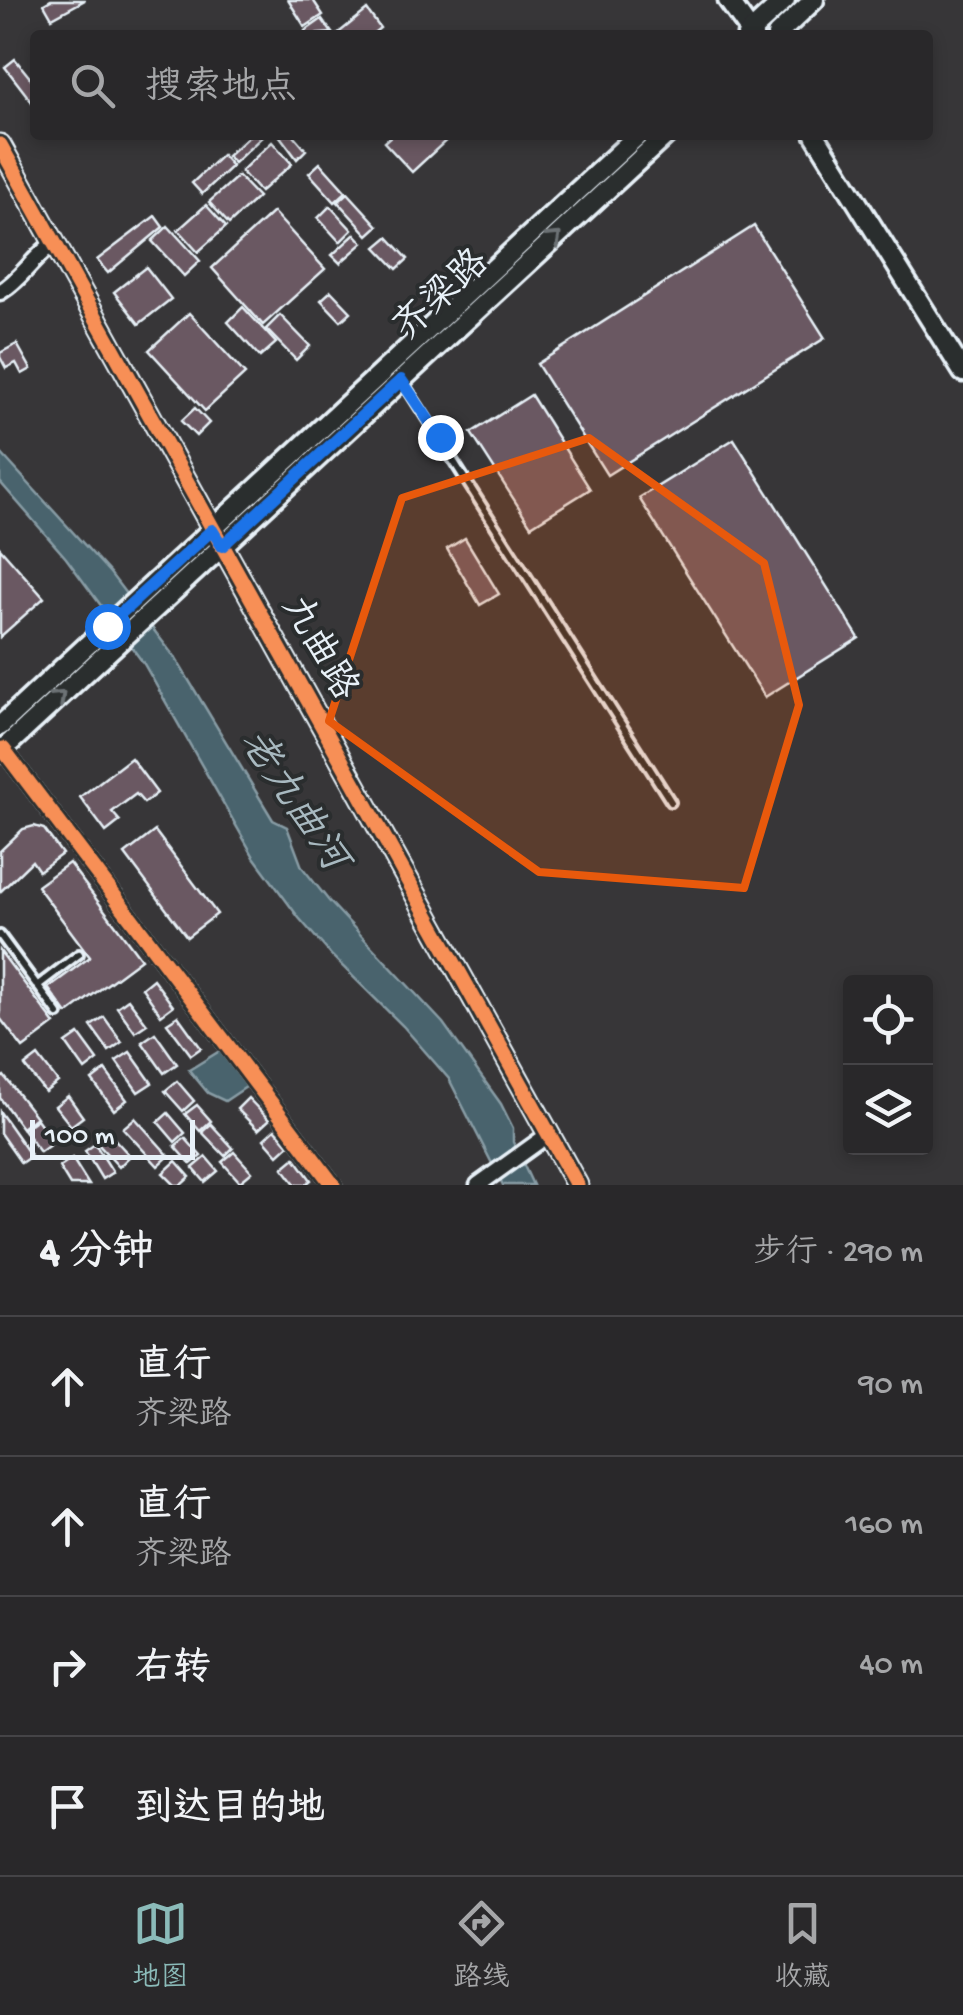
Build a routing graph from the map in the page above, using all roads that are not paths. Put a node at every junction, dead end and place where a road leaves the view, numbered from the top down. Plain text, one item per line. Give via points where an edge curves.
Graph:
1 (728, 0) edge
2 (785, 0) edge
3 (814, 0) edge
4 (747, 30) edge
5 (754, 30) edge
6 (781, 30) edge
7 (633, 140) edge
8 (661, 140) edge
9 (818, 140) edge
10 (0, 145) edge
11 (54, 243) junction
12 (0, 292) edge
13 (963, 372) edge
14 (401, 380) junction
15 (217, 538) junction
16 (113, 634) junction
17 (0, 726) edge
18 (2, 750) edge
19 (671, 802) dead end
20 (0, 935) edge
21 (80, 954) dead end
22 (37, 986) junction
23 (58, 1014) dead end
24 (549, 1134) junction
25 (333, 1185) edge
26 (478, 1185) edge
27 (577, 1185) edge

1 - 4 main road
2 - 5 main road
3 - 6 main road
7 - 15 main road, 齐梁路
14 -> 8 main road, 齐梁路
9 - 13 main road
10 - 11 main road, 九曲路
11 - 12 street
11 - 15 main road, 九曲路
14 - 15 main road, 齐梁路
14 - 19 lane
15 - 16 main road, 齐梁路
15 - 24 main road, 九曲路
16 - 17 main road, 齐梁路
18 -> 16 main road, 齐梁路
18 - 25 street
20 - 22 lane
21 - 22 lane
22 - 23 lane
24 - 26 street
24 - 27 main road, 九曲路

